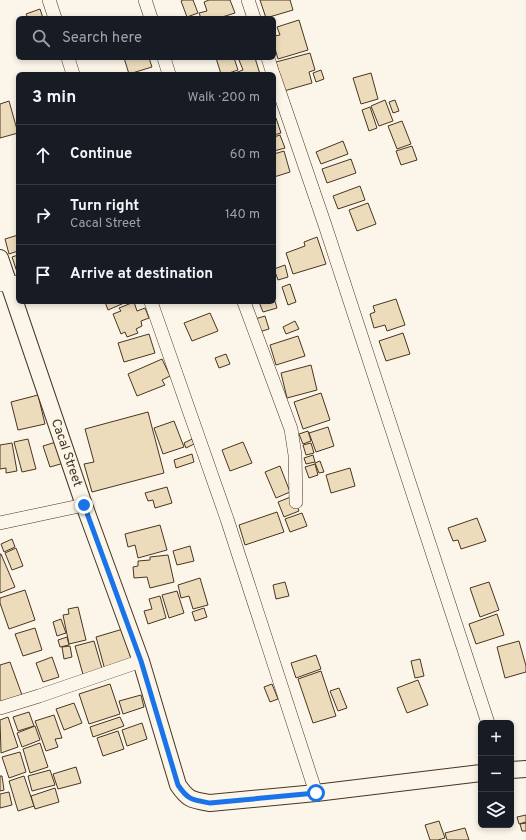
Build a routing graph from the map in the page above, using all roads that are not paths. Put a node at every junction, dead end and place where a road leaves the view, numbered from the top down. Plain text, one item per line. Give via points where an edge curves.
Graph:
1 (49, 0) edge
2 (145, 0) edge
3 (248, 0) edge
4 (54, 16) edge
5 (150, 16) edge
6 (253, 16) edge
7 (69, 60) edge
8 (165, 60) edge
9 (269, 60) edge
10 (72, 72) edge
11 (168, 72) edge
12 (273, 72) edge
13 (276, 81) edge
14 (0, 258) edge
15 (9, 284) edge
16 (152, 304) edge
17 (245, 304) edge
18 (296, 502) dead end
19 (84, 505) junction
20 (0, 524) edge
21 (141, 661) junction
22 (0, 708) edge
23 (487, 720) edge
24 (526, 769) edge
25 (514, 770) edge
26 (478, 773) edge
27 (316, 793) junction

1 - 4 street
2 - 5 street
3 - 6 street
7 - 10 street
8 - 11 street
9 - 12 street
13 - 23 street
14 - 15 street, Cacal Street
15 - 19 street, Cacal Street
16 - 27 street via 227,519
17 - 18 street via 291,429 295,455
19 - 20 street
19 - 21 street, Cacal Street
21 - 22 street
21 - 27 street, Cacal Street via 178,785 185,796 210,803
24 - 25 street
26 - 27 street

